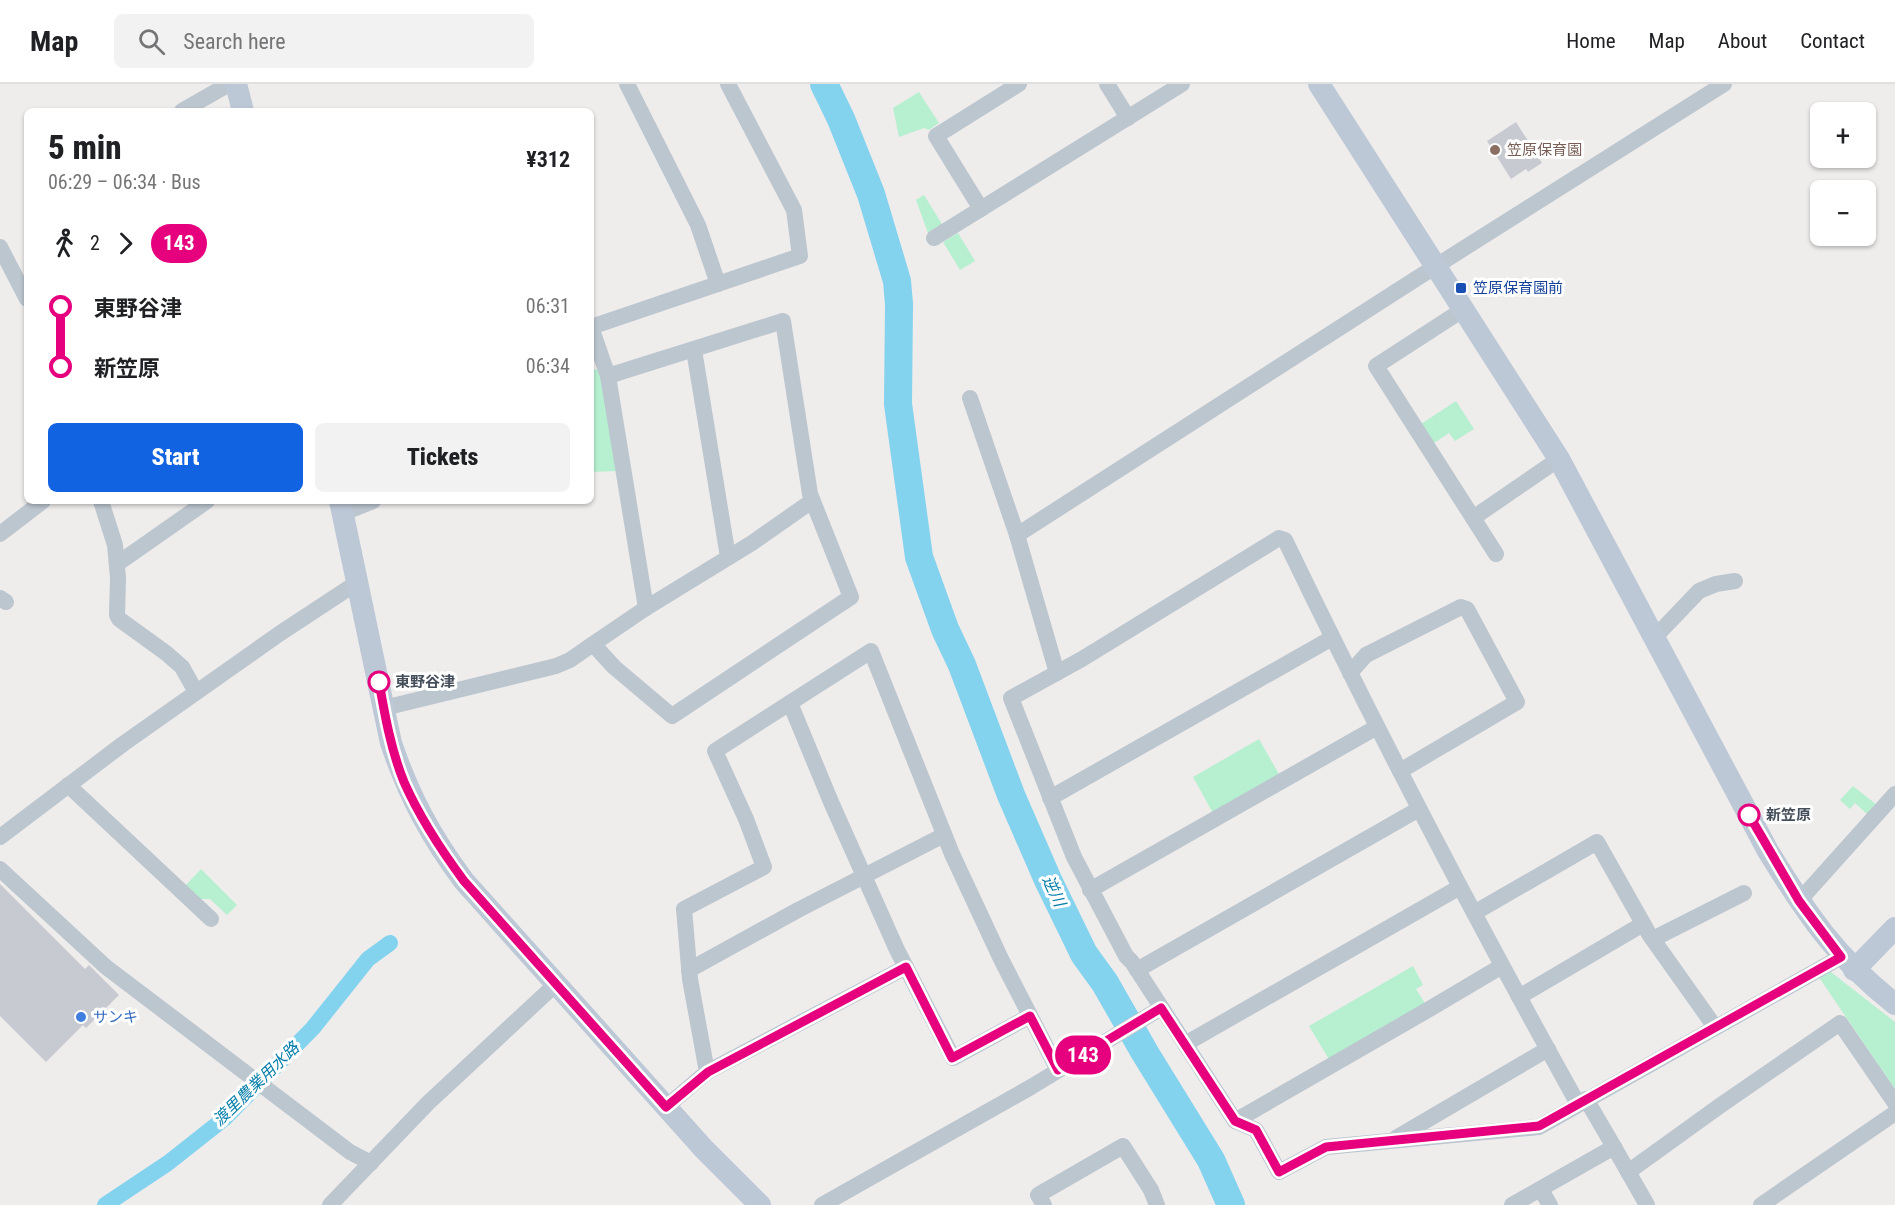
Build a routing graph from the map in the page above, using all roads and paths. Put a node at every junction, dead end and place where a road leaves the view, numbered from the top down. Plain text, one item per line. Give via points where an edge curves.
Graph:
1 (229, 84) edge
2 (237, 84) edge
3 (627, 84) edge
4 (728, 84) edge
5 (1019, 84) edge
6 (1107, 84) edge
7 (1182, 84) edge
8 (1319, 84) edge
9 (1724, 84) edge
10 (187, 108) edge
11 (242, 108) edge
12 (1128, 118) junction
13 (981, 209) junction
14 (934, 238) dead end
15 (0, 247) edge
16 (1436, 266) junction
17 (718, 284) junction
18 (24, 293) edge
19 (1464, 309) junction
20 (594, 326) edge
21 (594, 336) edge
22 (694, 350) junction
23 (608, 376) junction
24 (970, 398) dead end
25 (1559, 459) junction
26 (812, 501) junction
27 (39, 504) edge
28 (102, 504) edge
29 (203, 504) edge
30 (357, 504) edge
31 (341, 507) edge
32 (1473, 518) junction
33 (0, 534) edge
34 (1017, 535) junction
35 (1496, 554) dead end
36 (728, 557) junction
37 (117, 564) junction
38 (1735, 581) dead end
39 (358, 582) junction
40 (646, 608) junction
41 (1332, 638) junction
42 (1654, 638) junction
43 (593, 644) junction
44 (1057, 673) junction
45 (1350, 673) junction
46 (196, 692) junction
47 (790, 703) junction
48 (384, 708) junction
49 (1377, 727) junction
50 (1400, 771) junction
51 (68, 785) junction
52 (1895, 794) edge
53 (1050, 798) junction
54 (1419, 809) junction
55 (944, 835) junction
56 (0, 837) edge
57 (0, 869) edge
58 (864, 876) junction
59 (1460, 887) junction
60 (1090, 890) junction
61 (1744, 893) dead end
62 (1799, 901) junction
63 (1474, 913) junction
64 (211, 919) dead end
65 (1643, 924) junction
66 (1895, 928) edge
67 (1653, 939) junction
68 (1848, 963) junction
69 (1502, 966) junction
70 (906, 967) junction
71 (689, 969) junction
72 (1137, 970) junction
73 (557, 983) junction
74 (1519, 997) junction
75 (1895, 1004) edge
76 (1155, 1011) junction
77 (1030, 1016) junction
78 (1715, 1027) junction
79 (1185, 1044) junction
80 (1548, 1049) junction
81 (1058, 1070) junction
82 (708, 1072) junction
83 (1582, 1102) junction
84 (1895, 1103) edge
85 (666, 1107) junction
86 (1895, 1113) edge
87 (1235, 1121) junction
88 (1391, 1141) junction
89 (1614, 1147) junction
90 (371, 1163) junction
91 (1628, 1172) junction
92 (1540, 1190) junction
93 (330, 1205) edge
94 (760, 1205) edge
95 (822, 1205) edge
96 (1044, 1205) edge
97 (1157, 1205) edge
98 (1512, 1205) edge
99 (1550, 1205) edge
100 (1647, 1205) edge
101 (1761, 1205) edge

1 - 10 street
2 - 11 street
3 - 17 street via 698,225
4 - 17 street via 794,210 800,256
5 - 13 street via 936,136
6 - 12 street
7 - 12 street
8 - 16 street
9 - 16 street
12 - 13 street
13 - 14 street
15 - 18 street
16 - 19 street
16 - 34 street
17 - 20 street
19 - 25 street
19 - 32 street via 1376,366
21 - 23 street
22 - 23 street
22 - 26 street via 783,321
22 - 36 street
23 - 40 street
24 - 34 street
25 - 32 street
25 - 42 street
26 - 36 street
26 - 43 street via 851,597 752,664 672,716
27 - 33 street
28 - 37 street
29 - 37 street
30 - 31 street
31 - 39 street
32 - 35 street
34 - 44 street
36 - 40 street
37 - 46 street via 117,615 182,667
38 - 42 street via 1699,591
39 - 46 street
39 - 48 street
40 - 43 street
41 - 44 street via 1285,540 1279,538
41 - 45 street
41 - 53 street
42 - 62 street via 1768,851
43 - 48 street via 555,666
44 - 53 street via 1011,698
45 - 49 street
45 - 50 street via 1366,655 1461,607 1467,609 1517,702
46 - 51 street
47 - 55 street via 871,651
47 - 58 street
47 - 71 street via 716,751 764,867 684,909
48 - 73 street via 404,780 443,853
49 - 50 street
49 - 60 street
50 - 54 street
51 - 56 street
51 - 64 street
52 - 62 street
53 - 60 street
54 - 59 street
54 - 72 street
55 - 58 street
55 - 77 street
57 - 90 street via 106,967 350,1152
58 - 70 street
58 - 71 street
59 - 63 street
59 - 79 street
60 - 72 street
61 - 67 street
62 - 68 street
63 - 65 street via 1598,842
63 - 69 street
65 - 67 street
65 - 74 street
66 - 68 street
67 - 78 street
68 - 75 street
68 - 78 street
69 - 74 street
69 - 87 street
70 - 77 street via 952,1058
70 - 82 street
71 - 82 street
72 - 76 street
73 - 85 street
73 - 90 street via 428,1103
74 - 80 street
76 - 79 street
76 - 81 street
77 - 81 street
78 - 83 street
79 - 87 street
80 - 83 street
80 - 88 street
81 - 95 street
82 - 85 street
83 - 88 street via 1539,1126
83 - 89 street
84 - 91 street via 1840,1023
85 - 94 street
86 - 101 street
87 - 88 street via 1256,1130 1279,1172 1326,1147
89 - 91 street
89 - 92 street
90 - 93 street
91 - 100 street
92 - 98 street
92 - 99 street
96 - 97 street via 1038,1195 1123,1146

